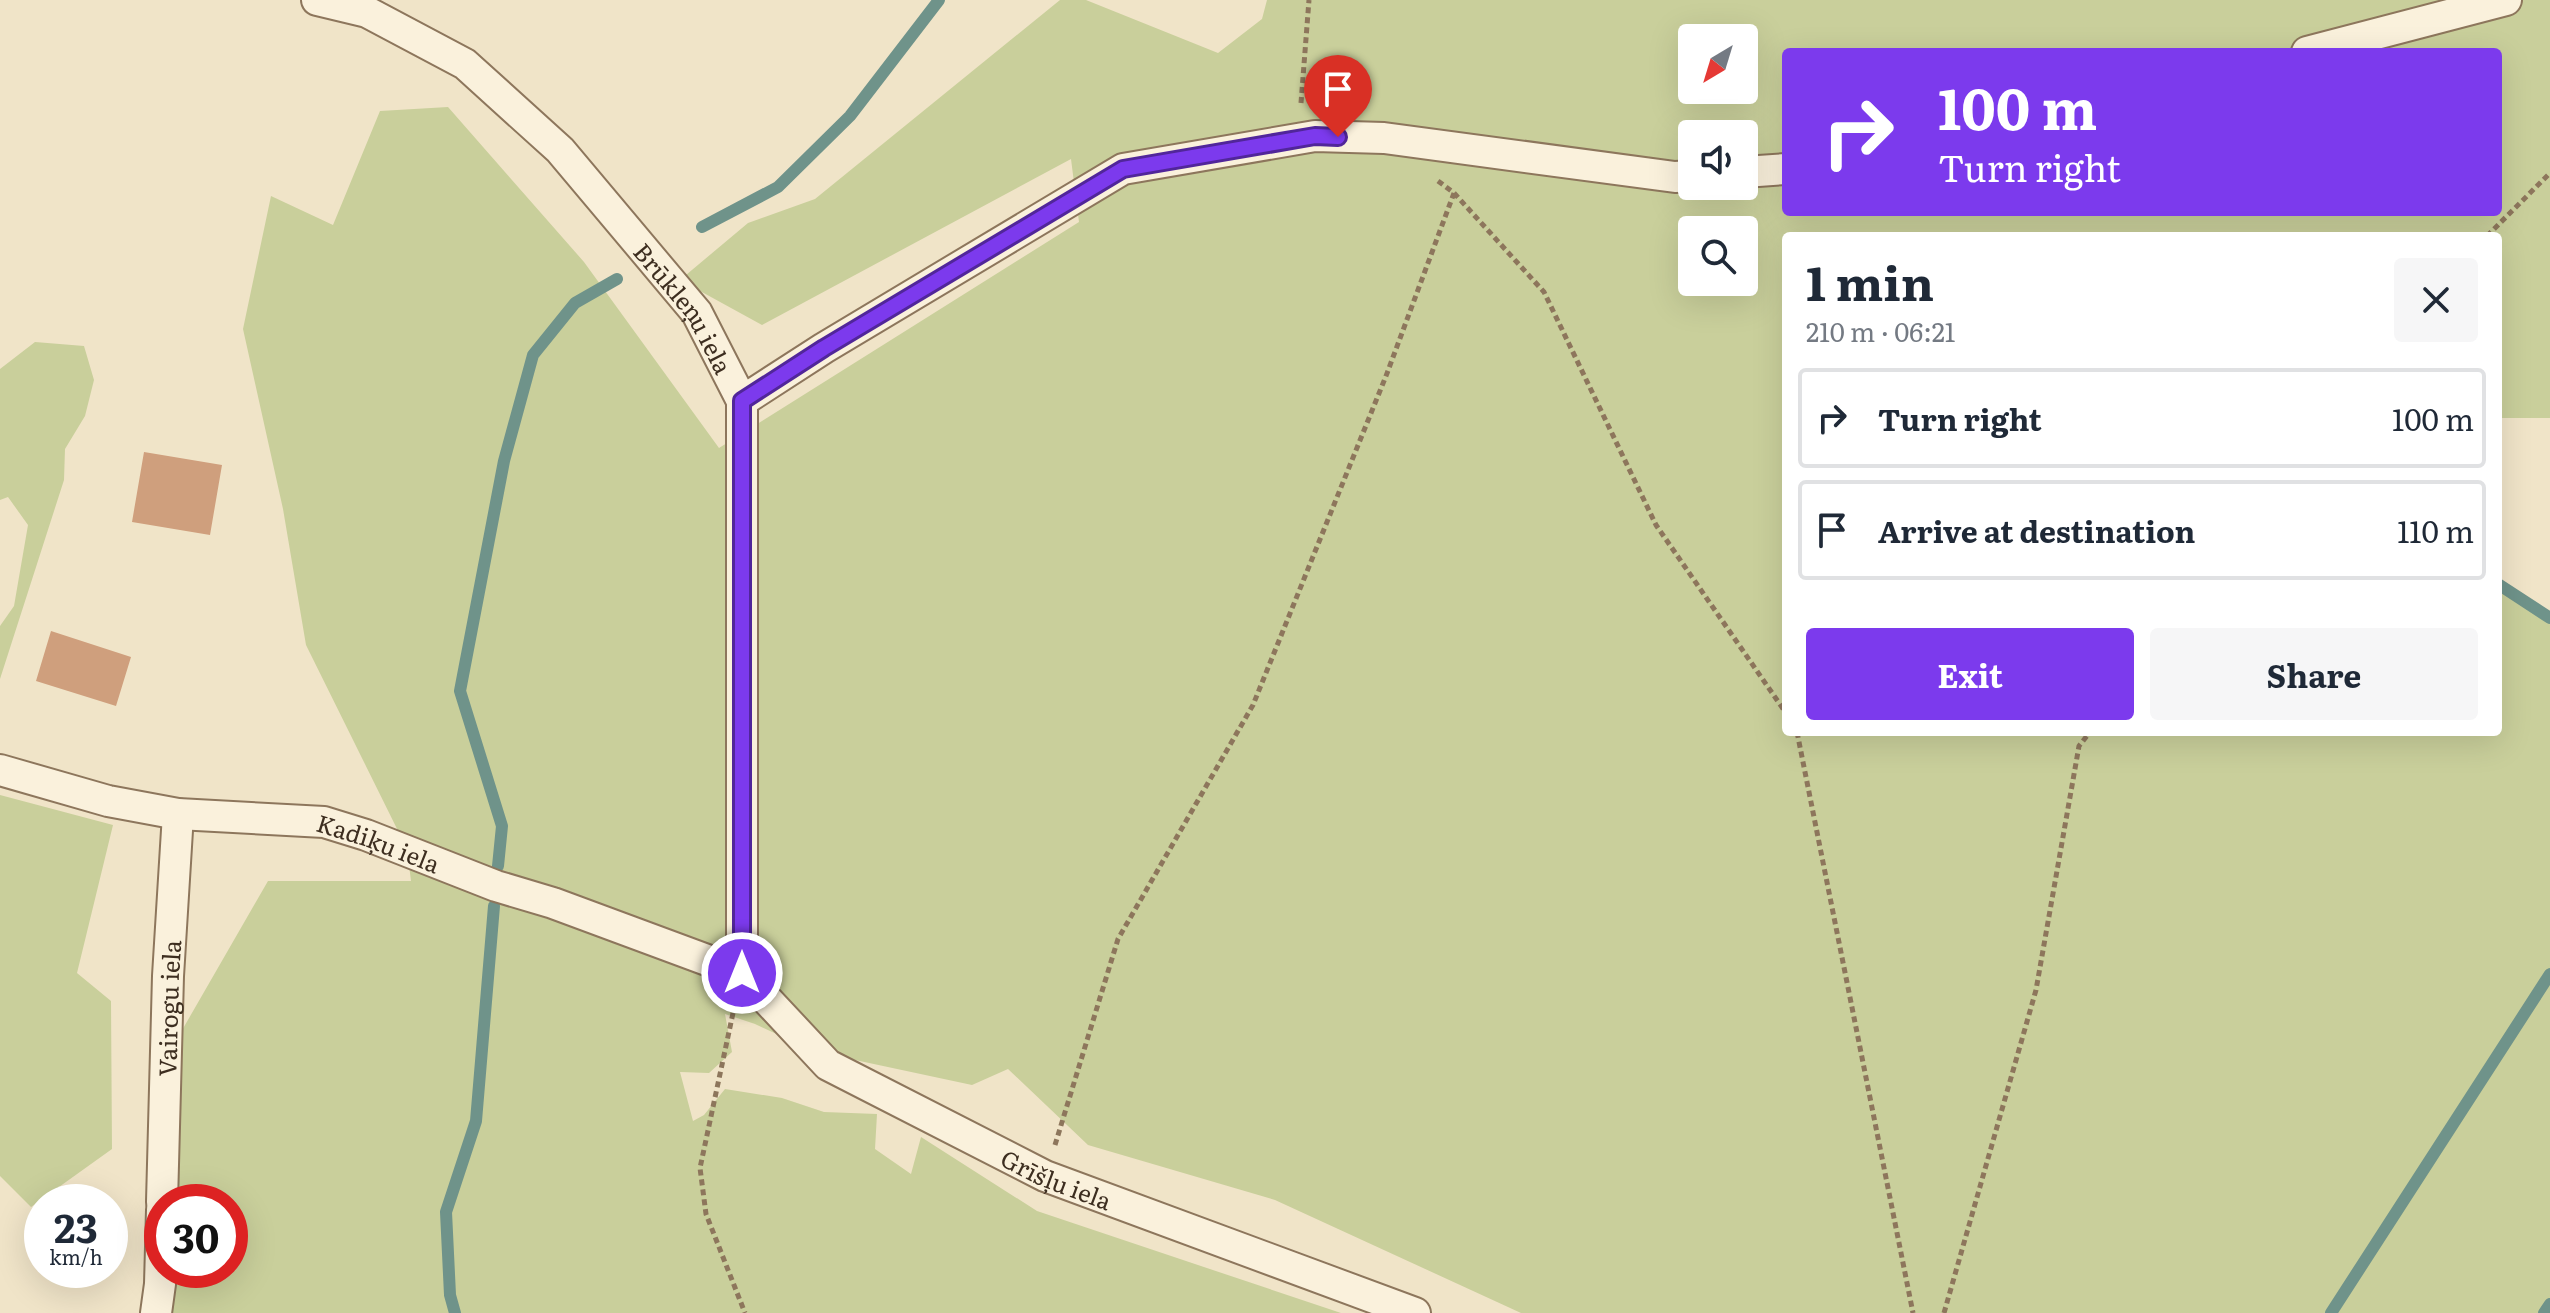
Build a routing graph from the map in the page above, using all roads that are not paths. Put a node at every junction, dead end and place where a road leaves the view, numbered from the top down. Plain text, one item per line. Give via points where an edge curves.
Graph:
1 (317, 0) edge
2 (2506, 0) edge
3 (2322, 48) edge
4 (1782, 169) edge
5 (1758, 171) edge
6 (1678, 176) edge
7 (742, 401) junction
8 (0, 770) edge
9 (178, 814) junction
10 (742, 973) junction
11 (162, 1184) edge
12 (159, 1288) edge
13 (156, 1313) edge
14 (1415, 1313) edge

1 - 7 street, Brūkleņu iela via 367,12 465,64 560,150 697,313
2 - 3 street
4 - 5 street
6 - 7 street via 1384,138 1315,136 1123,169
7 - 10 street, Brūkleņu iela
8 - 9 street, Kadiķu iela via 108,801
9 - 10 street, Kadiķu iela via 324,822
9 - 11 street, Vairogu iela
10 - 14 street, Grīšļu iela via 828,1065 1045,1176
12 - 13 street

